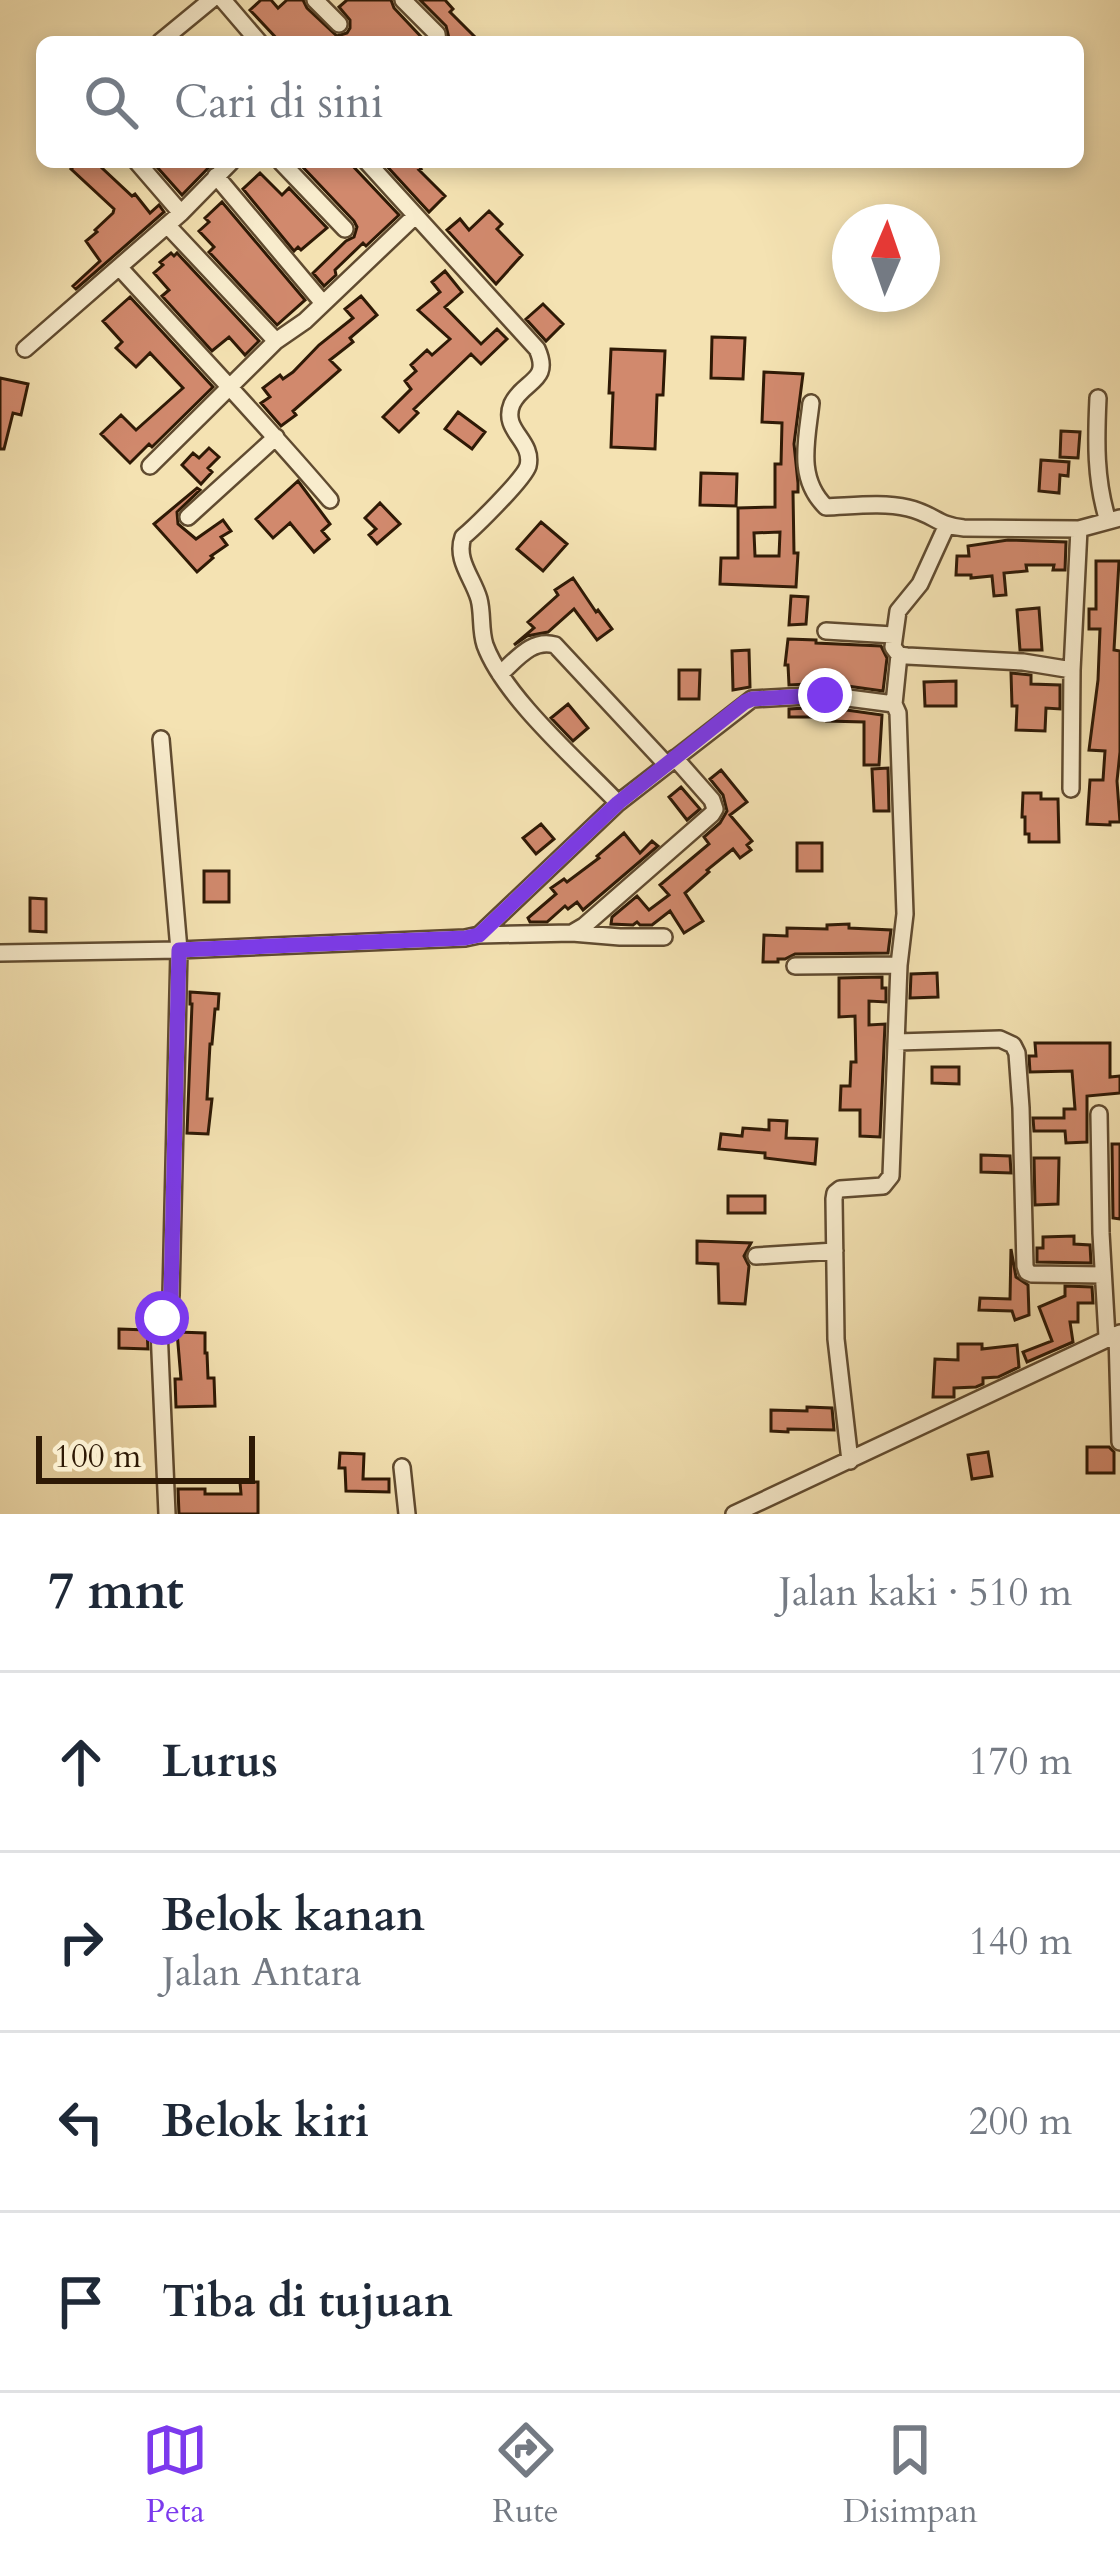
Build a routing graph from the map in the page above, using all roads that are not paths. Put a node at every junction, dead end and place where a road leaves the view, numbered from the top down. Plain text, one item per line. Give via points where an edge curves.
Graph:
1 (211, 0) edge
2 (223, 0) edge
3 (315, 0) edge
4 (403, 0) edge
5 (339, 24) dead end
6 (172, 36) edge
7 (254, 36) edge
8 (437, 36) edge
9 (142, 168) edge
10 (225, 168) edge
11 (287, 168) edge
12 (372, 168) edge
13 (216, 176) junction
14 (181, 213) junction
15 (414, 217) junction
16 (167, 225) junction
17 (346, 229) dead end
18 (119, 267) junction
19 (322, 302) junction
20 (276, 341) junction
21 (25, 349) dead end
22 (229, 388) junction
23 (1098, 398) dead end
24 (811, 403) dead end
25 (276, 437) junction
26 (150, 466) dead end
27 (330, 500) dead end
28 (188, 517) dead end
29 (1114, 519) edge
30 (946, 527) junction
31 (1079, 529) junction
32 (826, 631) dead end
33 (892, 635) junction
34 (898, 655) junction
35 (1072, 670) junction
36 (500, 674) junction
37 (895, 704) junction
38 (161, 739) dead end
39 (670, 761) junction
40 (1071, 789) dead end
41 (618, 803) junction
42 (572, 933) junction
43 (479, 935) junction
44 (664, 937) dead end
45 (179, 950) junction
46 (0, 953) edge
47 (898, 965) junction
48 (795, 966) dead end
49 (897, 1042) junction
50 (1100, 1114) dead end
51 (835, 1251) junction
52 (757, 1256) dead end
53 (1102, 1275) junction
54 (1115, 1334) edge
55 (1120, 1442) edge
56 (850, 1461) junction
57 (402, 1468) dead end
58 (167, 1514) edge
59 (407, 1514) edge
60 (734, 1514) edge

1 - 6 street
2 - 7 street
3 - 5 street
4 - 8 street
9 - 14 street
10 - 13 street
11 - 17 street
12 - 15 street
13 - 14 street
13 - 19 street
14 - 16 street
15 - 19 street
15 - 36 street via 543,362 511,407 526,472 460,547
16 - 18 street
16 - 20 street
18 - 21 street
18 - 22 street
19 - 20 street
20 - 22 street
22 - 25 street
22 - 26 street
23 - 29 street via 1100,493
24 - 30 street via 804,465 826,507 901,506
25 - 27 street
25 - 28 street
29 - 31 street
30 - 31 street
30 - 33 street
31 - 35 street
32 - 33 street
33 - 34 street
34 - 35 street
34 - 37 street
35 - 40 street
36 - 39 street via 532,646 555,645
36 - 41 street
37 - 39 street via 825,695 752,699
37 - 47 street via 905,914
38 - 45 street
39 - 41 street
39 - 42 street via 715,809
41 - 43 street
42 - 43 street
42 - 44 street
43 - 45 street
45 - 46 street
45 - 58 street via 171,1295 159,1324
47 - 48 street
47 - 49 street
49 - 51 street via 891,1176 883,1186 835,1193
49 - 53 street via 1013,1045 1025,1266 1032,1274
50 - 53 street
51 - 52 street
51 - 56 street
53 - 54 street
54 - 55 street
54 - 56 street
56 - 60 street
57 - 59 street

